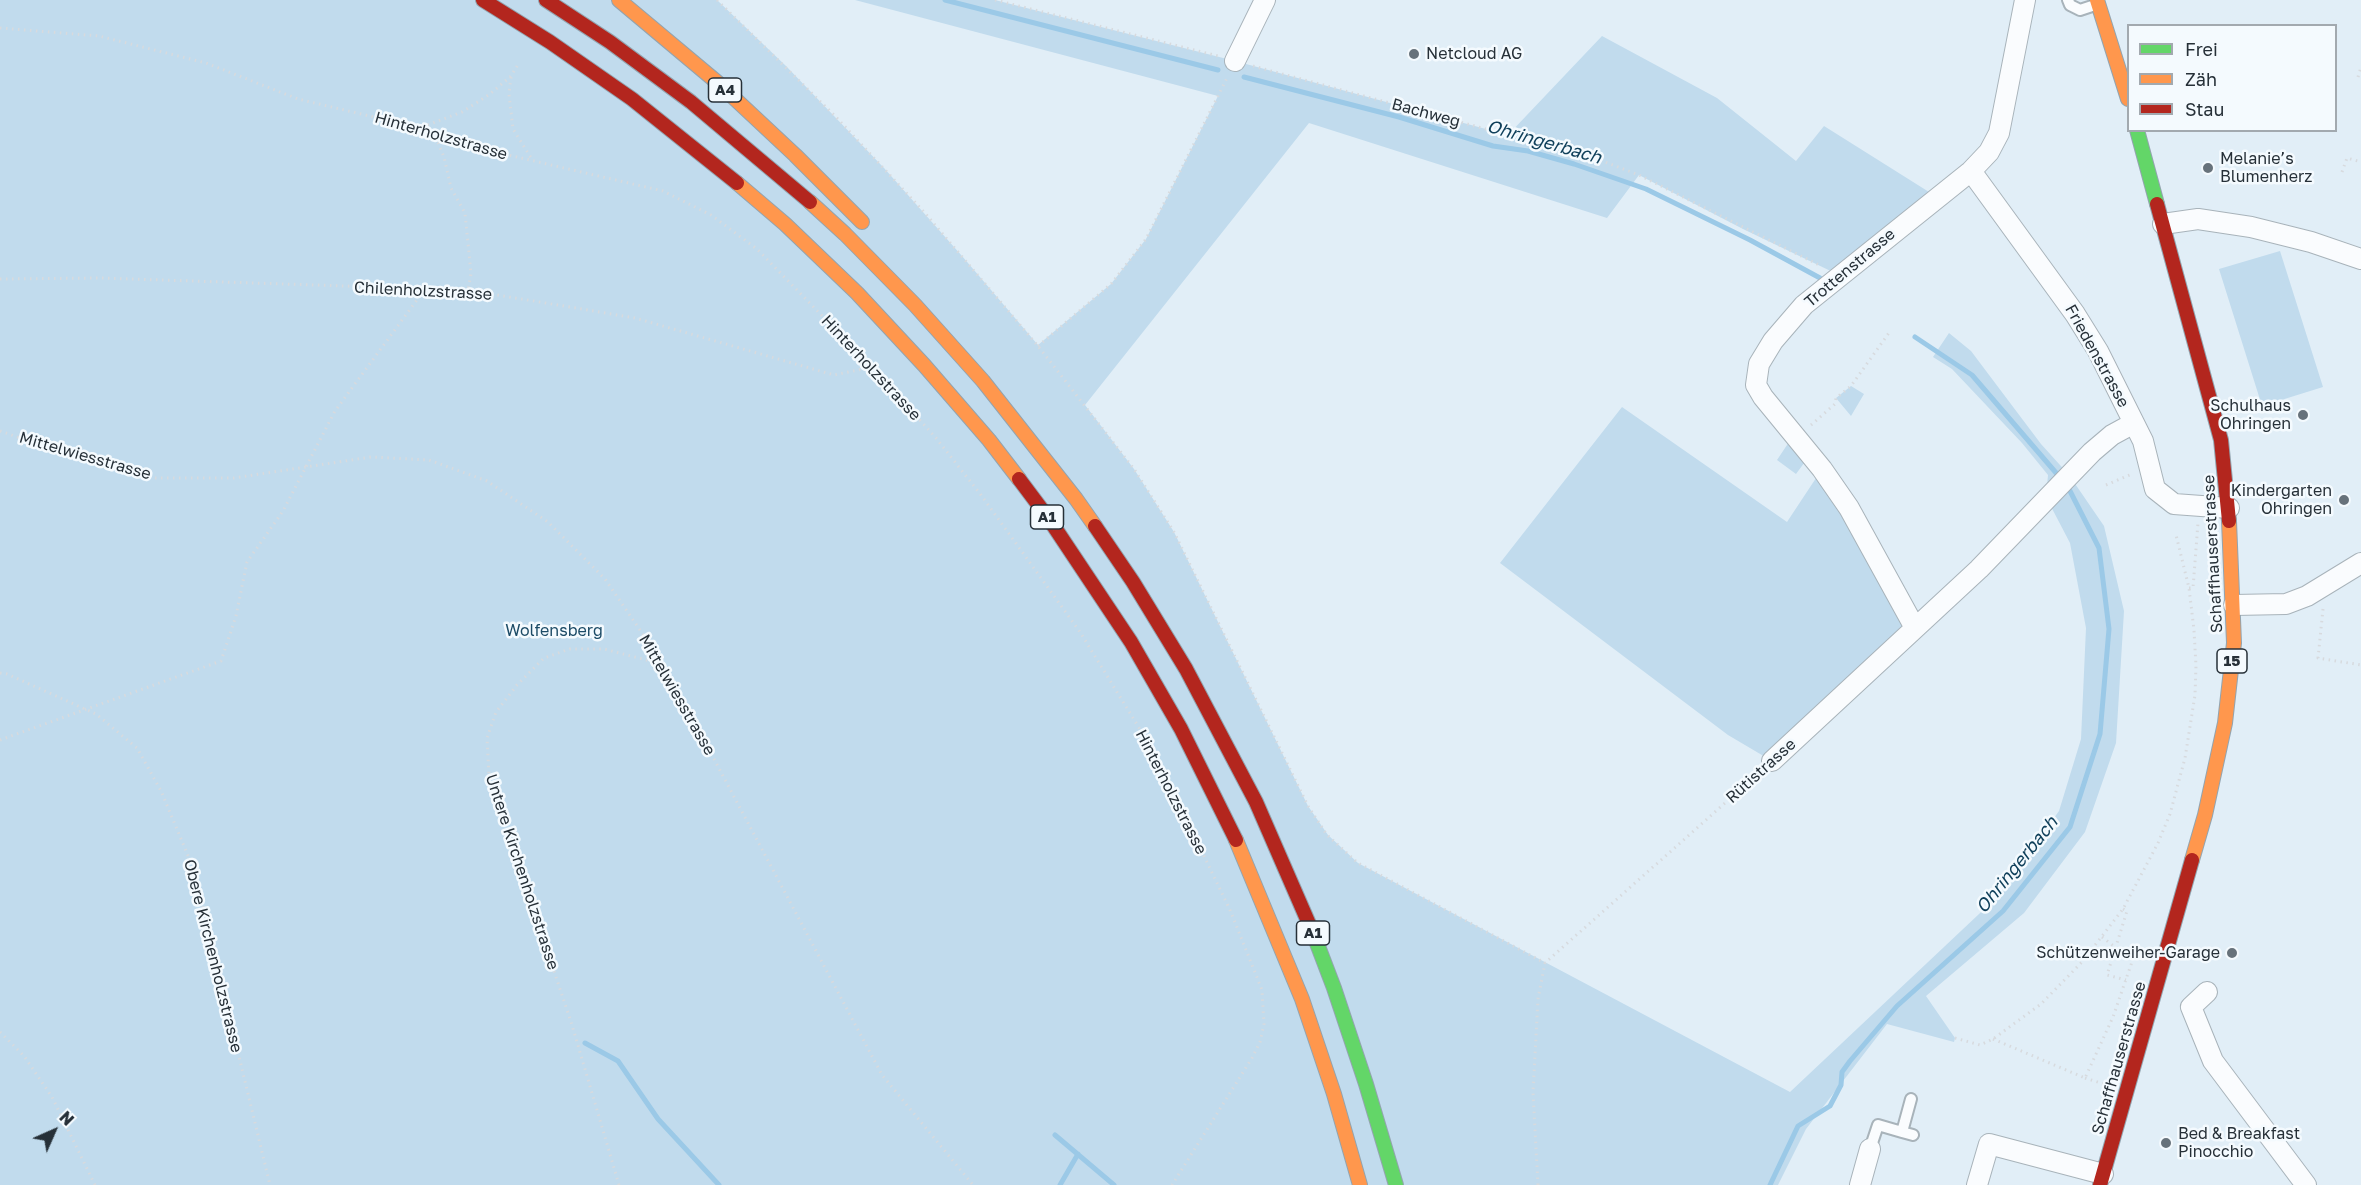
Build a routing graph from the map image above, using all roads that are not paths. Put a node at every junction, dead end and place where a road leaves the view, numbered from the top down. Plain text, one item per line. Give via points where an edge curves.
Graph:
1 (483, 0) edge
2 (546, 0) edge
3 (619, 0) edge
4 (1265, 0) edge
5 (2025, 0) edge
6 (2068, 0) edge
7 (2098, 2) edge
8 (1235, 61) road end
9 (2127, 96) edge
10 (2139, 132) edge
11 (1971, 171) junction
12 (2163, 224) junction
13 (872, 232) dead end
14 (2361, 260) edge
15 (935, 307) dead end
16 (982, 381) junction
17 (2134, 423) junction
18 (2229, 508) junction
19 (2361, 563) edge
20 (2234, 605) junction
21 (1915, 628) junction
22 (1772, 761) road end
23 (2207, 992) dead end
24 (1911, 1099) dead end
25 (1902, 1132) junction
26 (1913, 1135) dead end
27 (1870, 1149) joint
28 (2101, 1180) edge
29 (1360, 1185) edge
30 (1396, 1185) edge
31 (1860, 1185) edge
32 (1977, 1185) edge
33 (2306, 1185) edge

1 - 29 main road, A1 via 632,99 785,224 924,365 1048,519 1147,668 1226,817 1302,999
2 - 16 main road, A1 via 660,78 769,166 880,269
3 - 13 main road, A4 via 757,119
4 - 8 street
5 - 11 street, Trottenstrasse via 1999,133 1989,152
6 - 7 lane via 2080,10
7 - 9 main road
10 - 12 main road, Schaffhauserstrasse / 15
11 - 17 street, Friedenstrasse via 2075,314
11 - 21 street, Trottenstrasse via 1804,305 1759,364 1756,385 1849,507
12 - 14 street via 2198,219 2251,227
12 - 18 main road, Schaffhauserstrasse / 15 via 2215,412
15 - 16 main road
16 - 30 main road, A1 via 1046,459 1105,541 1181,660 1229,749 1278,849 1320,950 1351,1036
17 - 18 street, Friedenstrasse via 2156,489 2174,504
17 - 21 street, Rütistrasse via 2092,452 1979,569
18 - 20 main road, Schaffhauserstrasse / 15
19 - 20 street via 2307,596 2286,603
20 - 28 main road, Schaffhauserstrasse / 15 via 2231,682 2216,770
21 - 22 street, Rütistrasse
23 - 33 street via 2191,1007 2213,1061
24 - 25 lane
25 - 26 lane
25 - 27 lane via 1878,1125
27 - 31 street
28 - 32 street via 1989,1144

